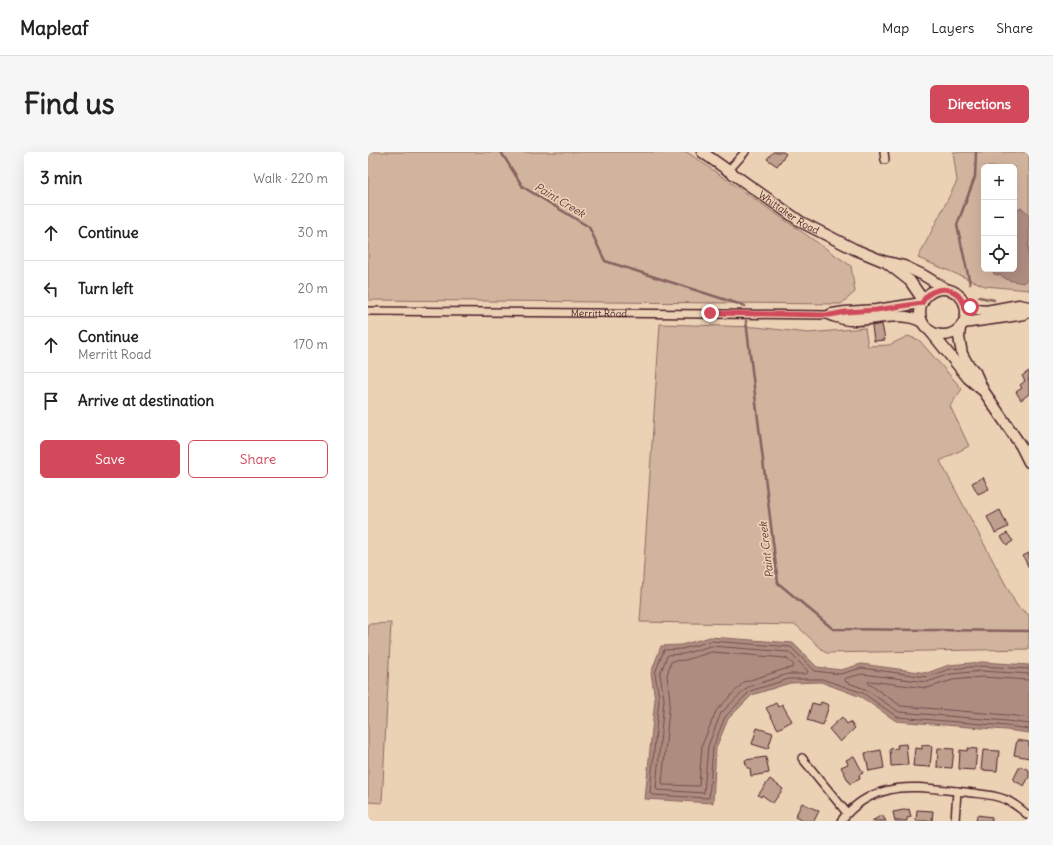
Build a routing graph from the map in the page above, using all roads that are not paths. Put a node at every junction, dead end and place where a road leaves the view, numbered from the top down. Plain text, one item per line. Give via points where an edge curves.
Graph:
1 (702, 152) edge
2 (745, 152) edge
3 (884, 152) edge
4 (885, 160) dead end
5 (728, 171) junction
6 (884, 261) junction
7 (946, 289) junction
8 (922, 302) junction
9 (965, 306) junction
10 (1029, 307) edge
11 (368, 311) edge
12 (1029, 312) edge
13 (830, 315) junction
14 (922, 322) junction
15 (961, 325) junction
16 (931, 332) junction
17 (983, 390) junction
18 (1029, 462) edge
19 (802, 758) dead end
20 (957, 792) junction
21 (847, 813) junction
22 (1029, 815) edge
23 (841, 821) edge
24 (955, 821) edge

1 - 5 main road, Whittaker Road
2 - 5 street
3 - 4 street
5 - 6 main road, Whittaker Road via 801,222
6 - 7 main road, Whittaker Road via 904,266
6 - 8 main road, Whittaker Road via 910,281
7 - 8 main road via 933,291
7 - 9 main road via 958,295
8 - 13 main road, Merritt Road
8 - 14 main road
9 - 10 main road via 986,311 1019,305
9 - 15 main road via 965,318
11 - 13 street, Merritt Road
12 - 15 main road
13 - 14 main road, Merritt Road via 850,320 904,316
14 - 16 main road
15 - 16 main road via 949,334
15 - 17 main road via 959,337 962,354 975,372
16 - 17 main road via 968,378
17 - 18 main road
19 - 21 street
20 - 21 street via 909,787 888,790 867,798
20 - 22 street via 1005,799
20 - 24 street
21 - 23 street

